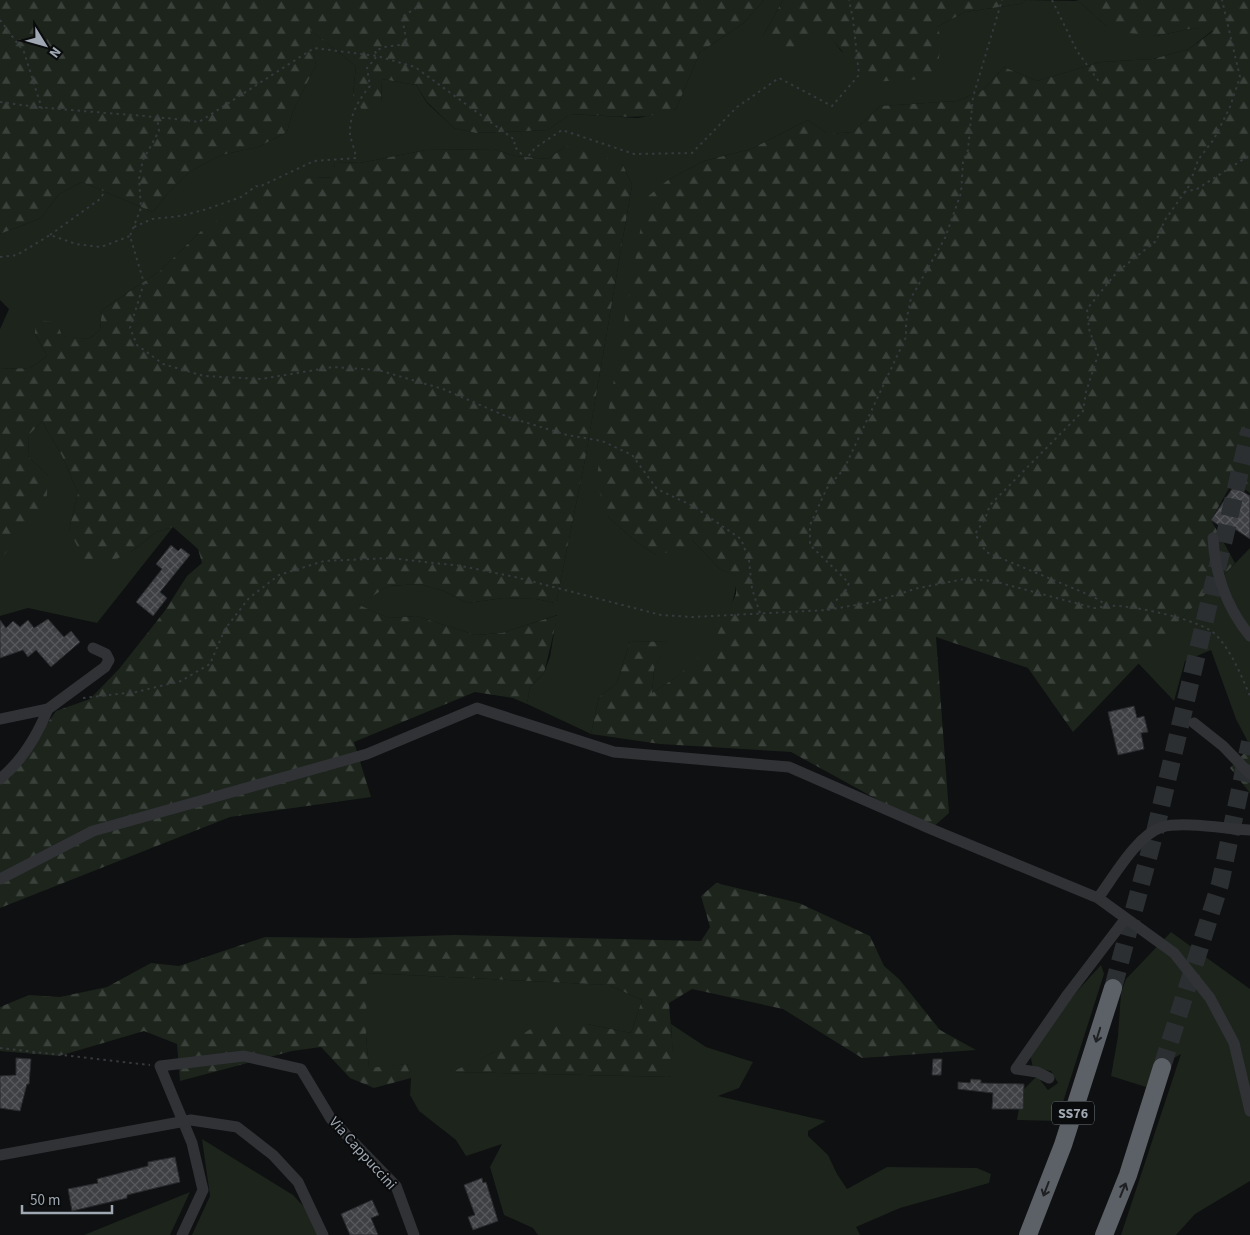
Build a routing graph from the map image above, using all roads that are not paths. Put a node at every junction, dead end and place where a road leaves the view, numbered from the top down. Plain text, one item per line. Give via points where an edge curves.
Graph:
1 (1213, 538) dead end
2 (1250, 636) edge
3 (93, 648) dead end
4 (48, 709) junction
5 (0, 719) edge
6 (1194, 722) dead end
7 (1250, 774) edge
8 (0, 779) edge
9 (1250, 830) edge
10 (0, 879) edge
11 (1098, 898) junction
12 (1126, 918) junction
13 (1112, 988) tunnel mouth
14 (1162, 1067) tunnel mouth
15 (1049, 1078) dead end
16 (1250, 1111) edge
17 (183, 1122) junction
18 (0, 1155) edge
19 (182, 1235) edge
20 (323, 1235) edge
21 (414, 1235) edge
22 (1028, 1235) edge
23 (1104, 1235) edge

1 - 2 street via 1214,562 1223,591
3 - 4 street via 106,654 109,660 106,667
4 - 5 street
4 - 8 street via 29,748
6 - 7 street
9 - 11 street via 1162,827 1140,843
10 - 11 street via 93,831 367,754 477,708 614,752 789,767 931,830
11 - 12 street
12 - 15 street via 1016,1069 1037,1072
12 - 16 street via 1174,953 1210,998 1234,1043
13 -> 22 highway, SS76 via 1063,1145
23 -> 14 highway via 1128,1175
17 - 18 street
17 - 19 street via 192,1143 203,1190
17 - 20 street via 191,1120 237,1127 273,1155 298,1182
17 - 21 street, Via Cappuccini via 160,1066 244,1056 301,1069 331,1119 396,1186

